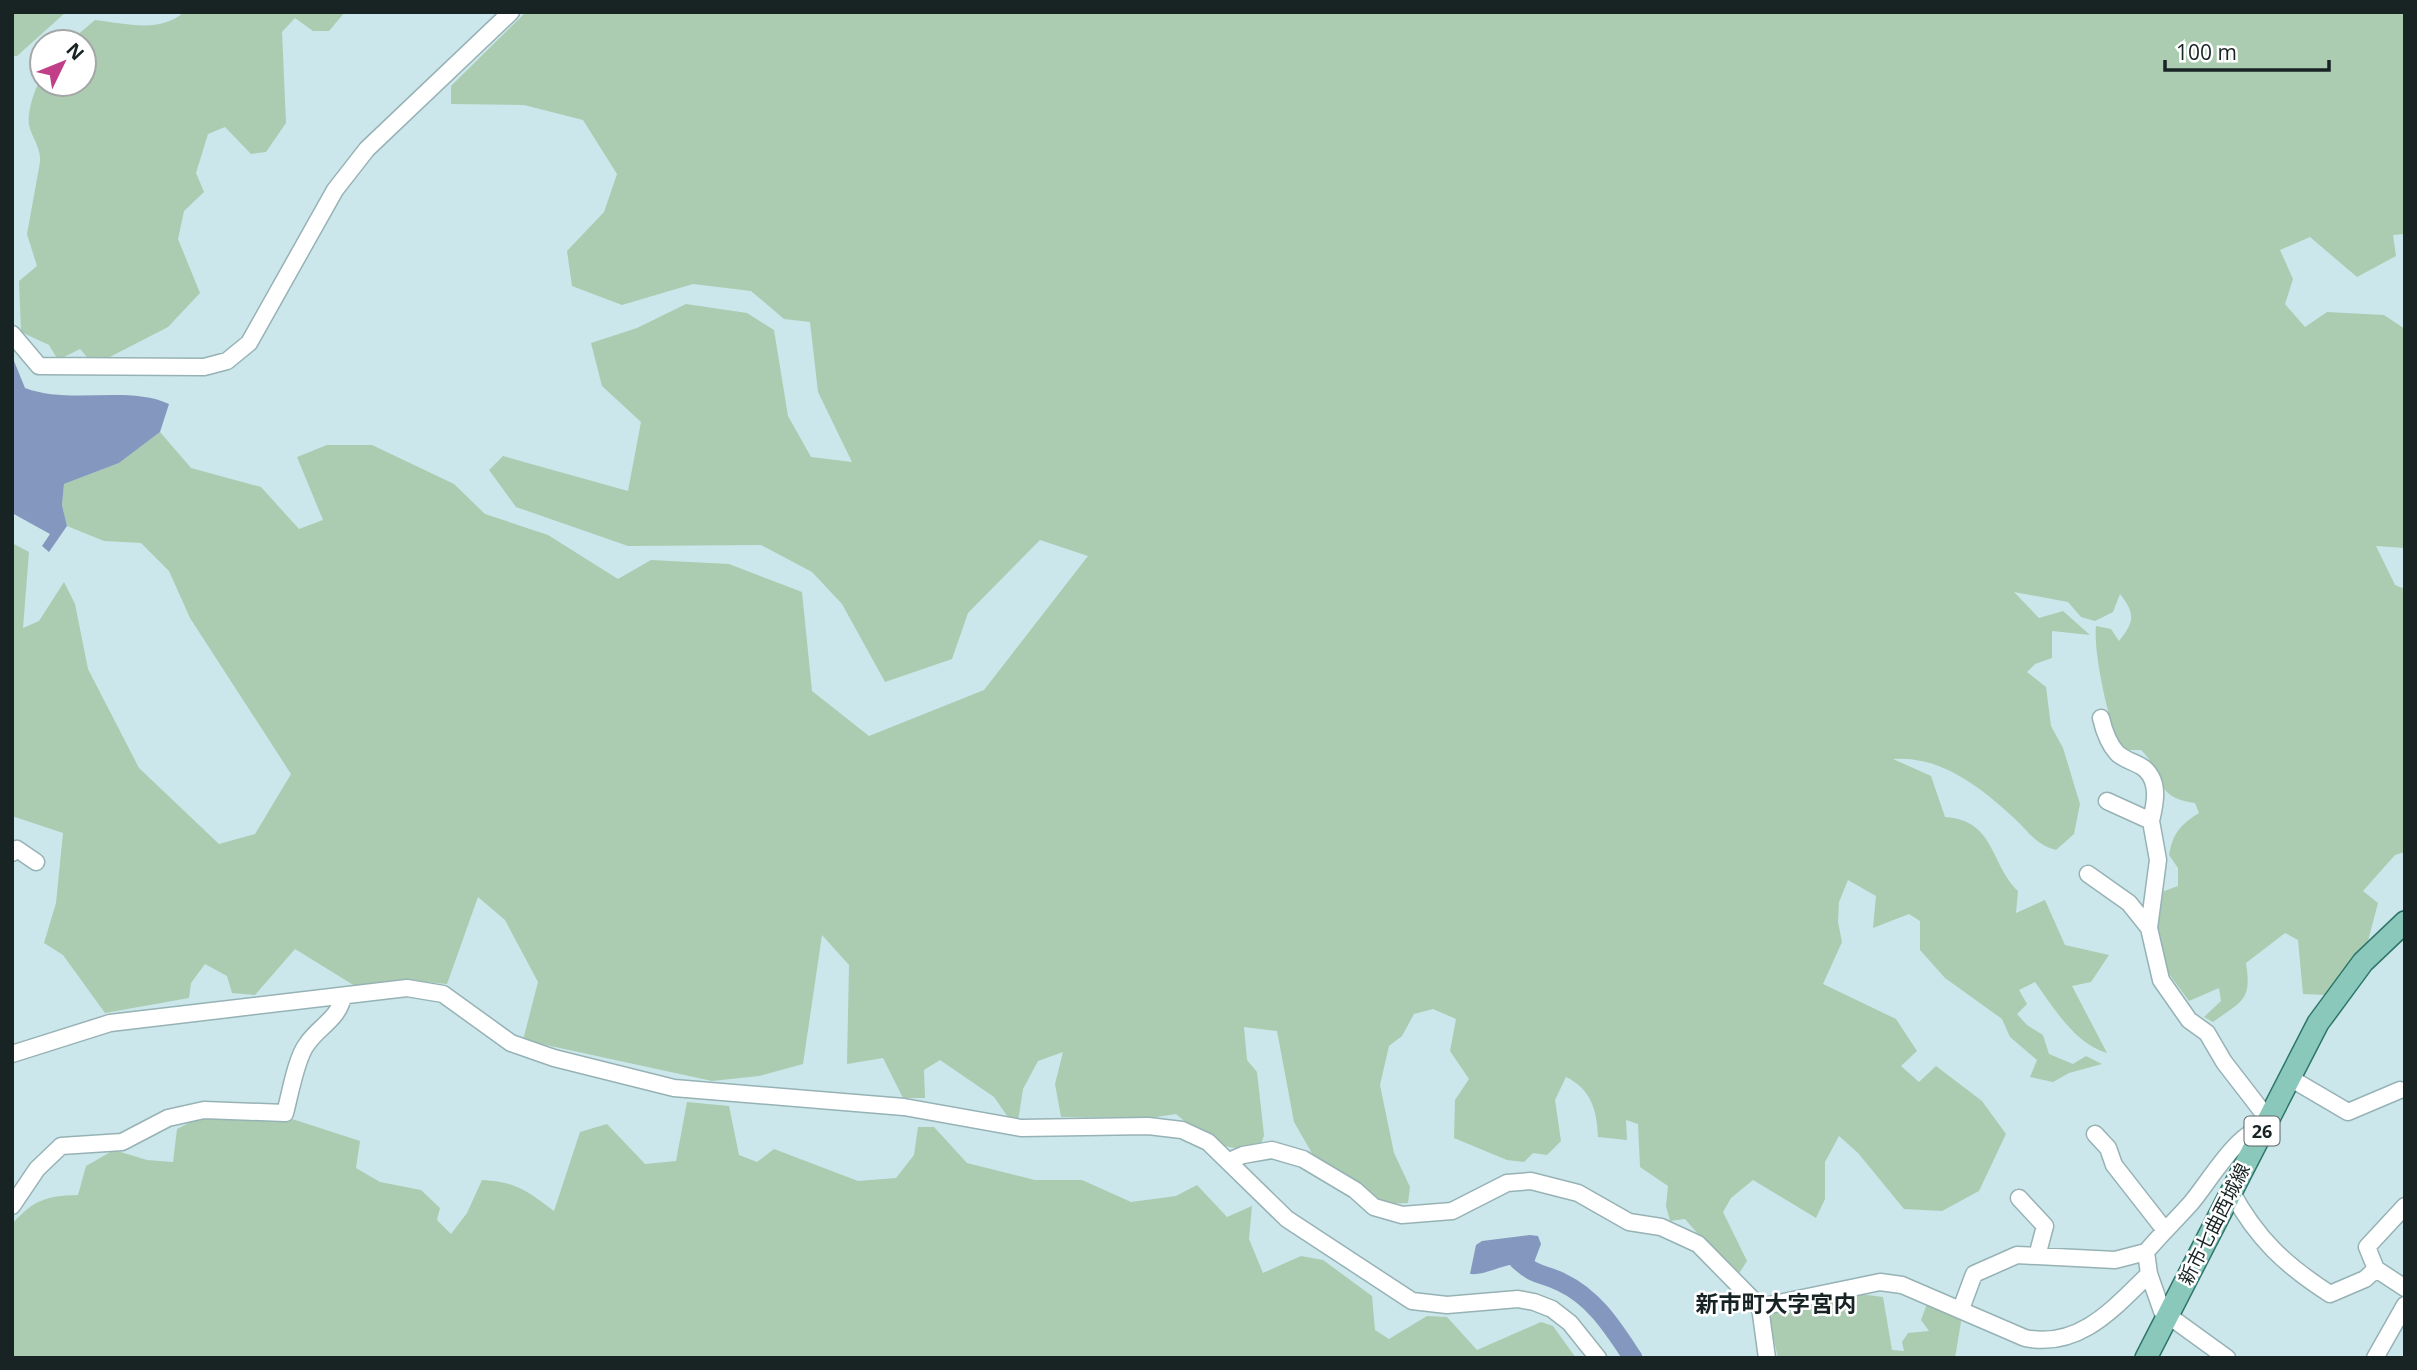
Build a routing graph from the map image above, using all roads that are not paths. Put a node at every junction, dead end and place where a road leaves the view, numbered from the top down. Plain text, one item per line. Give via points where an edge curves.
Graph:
1 (511, 12) edge
2 (12, 334) edge
3 (2101, 718) dead end
4 (2107, 801) dead end
5 (2151, 821) junction
6 (12, 853) edge
7 (36, 862) dead end
8 (2088, 874) dead end
9 (2405, 922) edge
10 (2148, 928) junction
11 (343, 996) junction
12 (12, 1054) edge
13 (2290, 1078) junction
14 (2400, 1090) dead end
15 (2266, 1124) junction
16 (2095, 1134) dead end
17 (1229, 1161) junction
18 (2231, 1191) junction
19 (2019, 1198) dead end
20 (12, 1206) edge
21 (2405, 1206) edge
22 (2165, 1229) junction
23 (2146, 1252) junction
24 (2037, 1256) junction
25 (2376, 1269) junction
26 (2148, 1274) junction
27 (2405, 1288) edge
28 (2405, 1305) edge
29 (1760, 1307) junction
30 (1961, 1309) junction
31 (2168, 1313) junction
32 (1598, 1358) edge
33 (1767, 1358) edge
34 (2146, 1358) edge
35 (2227, 1358) edge
36 (2375, 1358) edge

1 - 2 street via 367,149 335,190 248,343 227,361 182,369 39,366
3 - 5 street via 2118,753 2144,768 2152,780 2156,796
4 - 5 street
5 - 10 street via 2158,860
6 - 7 street via 17,849
8 - 10 street via 2129,903
9 - 13 main road, 新市七曲西城線 / 26 via 2356,972 2318,1023
10 - 15 street via 2161,980 2189,1020 2207,1033
11 - 12 street via 110,1023
11 - 17 street via 407,988 443,994 511,1042 554,1058 674,1088 904,1107 1021,1128 1160,1127 1182,1130 1208,1142
11 - 20 street via 331,1021 306,1045 285,1113 204,1110 168,1118 122,1142 61,1146 37,1169
13 - 14 street via 2348,1112
13 - 15 main road, 新市七曲西城線 / 26
15 - 18 main road, 新市七曲西城線 / 26
15 - 22 street via 2234,1148
16 - 22 street
17 - 29 street via 1272,1150 1303,1159 1374,1207 1402,1215 1452,1211 1507,1183 1552,1185 1578,1193 1629,1222 1685,1236
17 - 32 street via 1287,1219 1412,1301 1447,1305 1534,1301 1570,1323
18 - 25 street via 2246,1219 2289,1268 2330,1294 2365,1279
18 - 31 main road, 新市七曲西城線 / 26
19 - 24 street via 2045,1226
21 - 25 street via 2367,1247
22 - 23 street
23 - 24 street via 2115,1260
23 - 26 street
24 - 30 street via 2017,1255 1974,1274
25 - 27 street
26 - 30 street via 2082,1334 2038,1341
26 - 31 street via 2162,1311
28 - 36 street
29 - 30 street via 1880,1282 1902,1285
29 - 33 street
31 - 34 main road, 新市七曲西城線 / 26
31 - 35 street

